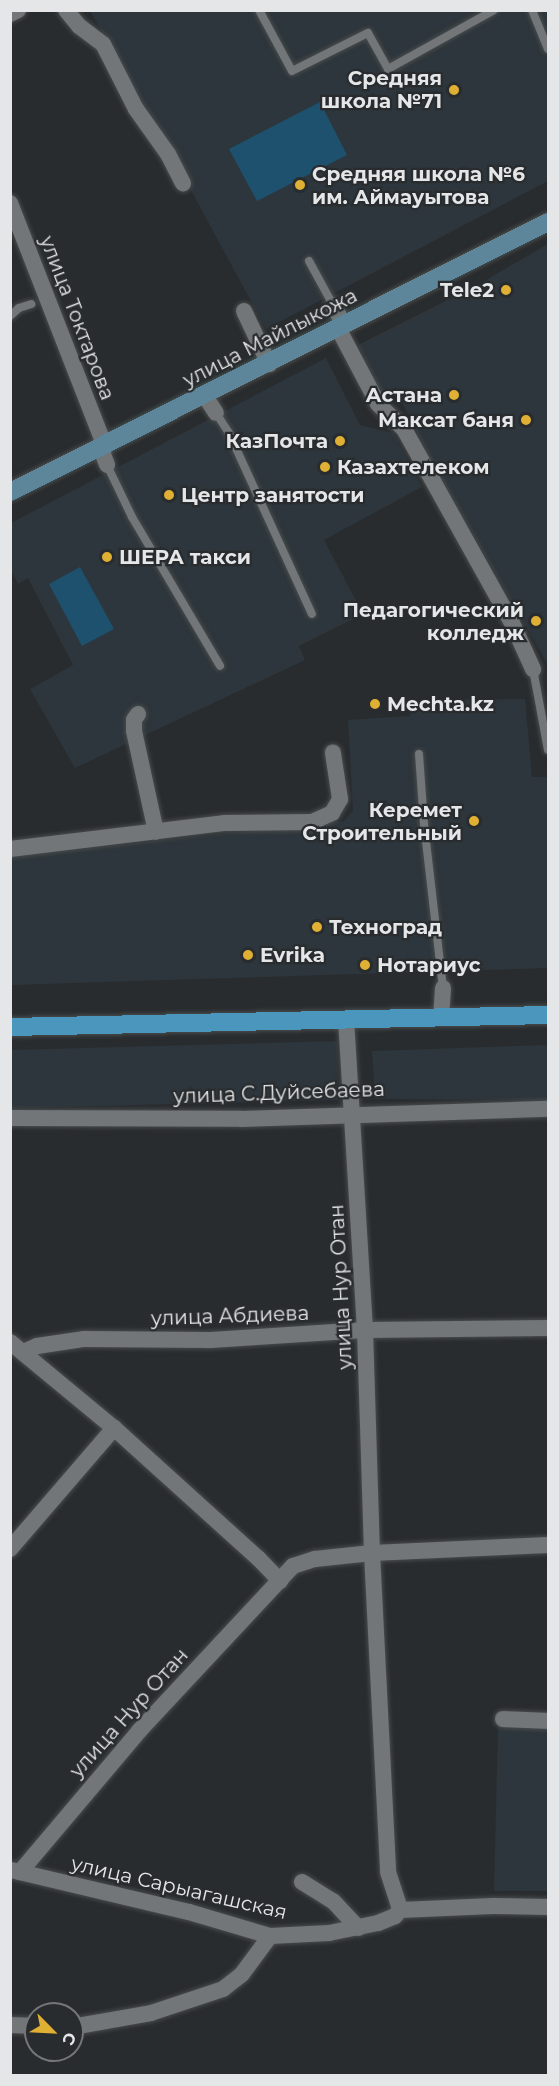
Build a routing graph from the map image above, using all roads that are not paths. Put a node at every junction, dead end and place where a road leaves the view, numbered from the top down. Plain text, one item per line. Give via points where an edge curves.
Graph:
1 (18, 10) edge
2 (66, 10) edge
3 (259, 10) edge
4 (495, 10) edge
5 (532, 10) edge
6 (10, 14) edge
7 (549, 49) edge
8 (183, 183) dead end
9 (10, 203) edge
10 (549, 222) edge
11 (309, 261) dead end
12 (47, 298) junction
13 (30, 304) joint
14 (333, 305) joint
15 (244, 311) dead end
16 (10, 316) edge
17 (341, 327) junction
18 (269, 363) junction
19 (205, 396) junction
20 (216, 413) joint
21 (104, 454) junction
22 (10, 492) edge
23 (312, 614) dead end
24 (220, 666) dead end
25 (533, 669) joint
26 (138, 714) dead end
27 (549, 750) edge
28 (333, 753) dead end
29 (419, 754) dead end
30 (156, 832) junction
31 (10, 849) edge
32 (443, 988) joint
33 (549, 1015) edge
34 (441, 1017) junction
35 (346, 1019) junction
36 (10, 1027) edge
37 (549, 1109) edge
38 (353, 1113) junction
39 (10, 1118) edge
40 (549, 1328) edge
41 (365, 1330) junction
42 (17, 1347) edge
43 (114, 1428) junction
44 (549, 1545) edge
45 (10, 1549) edge
46 (372, 1553) junction
47 (280, 1581) junction
48 (503, 1719) dead end
49 (549, 1721) edge
50 (15, 1871) edge
51 (302, 1882) dead end
52 (549, 1907) edge
53 (400, 1910) junction
54 (358, 1928) junction
55 (270, 1936) junction
56 (84, 2025) edge

1 - 6 street
2 - 8 street via 103,44 136,109
3 - 4 lane via 292,71 368,33 388,69
5 - 7 lane
9 - 12 street, улица Токтарова
10 - 17 street, улица Майлыкожа
11 - 14 lane
12 - 13 street
12 - 21 street, улица Токтарова
13 - 16 lane
14 - 17 street
15 - 18 street
17 - 18 street, улица Майлыкожа
17 - 25 street via 378,404 404,429 512,623
18 - 19 street, улица Майлыкожа
19 - 20 street
19 - 21 street, улица Майлыкожа
20 - 23 lane
21 - 22 street, улица Майлыкожа
21 - 24 lane via 137,527
25 - 27 lane
26 - 30 street via 134,726
28 - 30 street via 340,798 332,813 312,822 225,824
29 - 32 lane
30 - 31 street
32 - 34 street
33 - 34 main road
34 - 35 main road
35 - 36 main road
35 - 38 street, улица Нур Отан
37 - 38 street, улица С.Дуйсебаева
38 - 39 street, улица С.Дуйсебаева via 241,1119
38 - 41 street, улица Нур Отан
40 - 41 street, улица Абдиева
41 - 42 street, улица Абдиева via 211,1340 84,1339
41 - 46 street, улица Нур Отан
42 - 43 street, улица Абдиева
43 - 45 street
43 - 47 street, улица Абдиева
44 - 46 street, улица Нур Отан
46 - 47 street, улица Нур Отан via 304,1561 293,1566
46 - 53 street, улица Нур Отан via 388,1872
47 - 50 street, улица Нур Отан
48 - 49 street
50 - 55 street, улица Сарыагашская via 189,1912
51 - 54 street via 333,1901
52 - 53 street, улица Сарыагашская
53 - 54 street, улица Сарыагашская via 395,1916
54 - 55 street, улица Сарыагашская via 329,1934
55 - 56 street via 242,1974 223,1989 151,2013

